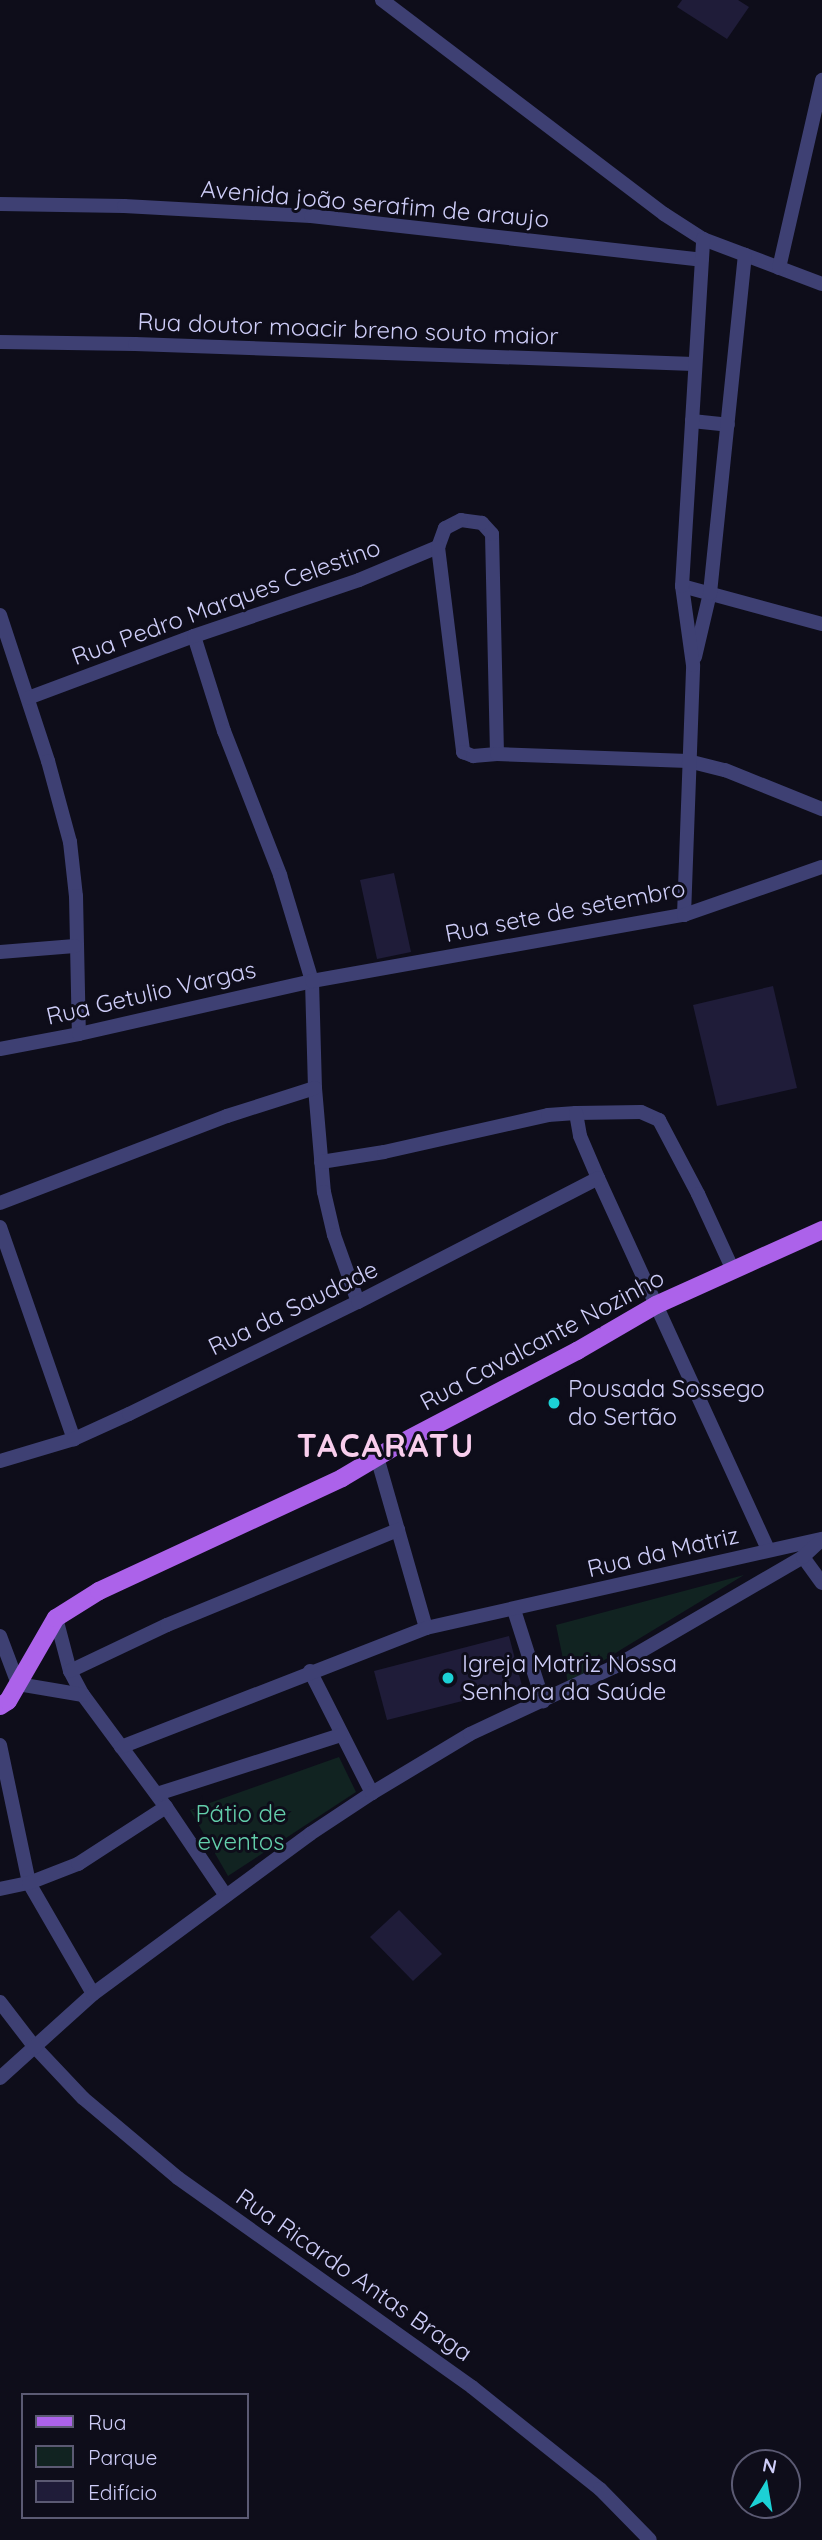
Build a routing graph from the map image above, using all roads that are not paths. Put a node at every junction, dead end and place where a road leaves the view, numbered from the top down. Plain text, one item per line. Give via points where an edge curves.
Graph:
1 (382, 0) edge
2 (822, 80) edge
3 (0, 204) edge
4 (703, 239) junction
5 (745, 256) junction
6 (702, 260) junction
7 (779, 268) junction
8 (822, 284) edge
9 (0, 342) edge
10 (694, 364) junction
11 (692, 421) junction
12 (728, 425) junction
13 (438, 547) junction
14 (682, 586) junction
15 (710, 593) junction
16 (0, 615) edge
17 (822, 624) edge
18 (194, 636) junction
19 (693, 665) junction
20 (28, 698) junction
21 (497, 754) junction
22 (688, 761) junction
23 (822, 809) edge
24 (822, 867) edge
25 (684, 915) junction
26 (75, 946) junction
27 (0, 952) edge
28 (312, 981) junction
29 (79, 1034) junction
30 (0, 1049) edge
31 (315, 1088) junction
32 (576, 1113) junction
33 (321, 1162) junction
34 (598, 1178) junction
35 (0, 1203) edge
36 (0, 1227) edge
37 (822, 1230) edge
38 (733, 1270) junction
39 (358, 1302) junction
40 (656, 1305) junction
41 (74, 1439) junction
42 (377, 1457) junction
43 (0, 1461) edge
44 (398, 1530) junction
45 (822, 1539) edge
46 (768, 1550) junction
47 (803, 1557) junction
48 (822, 1583) edge
49 (514, 1611) junction
50 (56, 1618) junction
51 (426, 1628) junction
52 (0, 1636) edge
53 (69, 1671) junction
54 (310, 1671) junction
55 (18, 1684) junction
56 (83, 1695) junction
57 (542, 1701) junction
58 (0, 1706) edge
59 (341, 1735) junction
60 (0, 1745) edge
61 (121, 1747) junction
62 (372, 1793) junction
63 (157, 1794) junction
64 (166, 1807) junction
65 (29, 1883) junction
66 (0, 1889) edge
67 (226, 1895) junction
68 (93, 1993) junction
69 (0, 2001) edge
70 (33, 2046) junction
71 (0, 2078) edge
72 (650, 2540) edge

1 - 4 street
2 - 7 street
3 - 6 street, Avenida joão serafim de araujo via 311,216
4 - 5 street
4 - 6 street
5 - 7 street
5 - 12 street
6 - 10 street
7 - 8 street
9 - 10 street, Rua doutor moacir breno souto maior
10 - 11 street
11 - 12 street
11 - 14 street
12 - 15 street
13 - 18 street, Rua Pedro Marques Celestino via 359,580
13 - 21 street via 463,752
13 - 21 street via 453,521 482,523 492,534
14 - 15 street
14 - 19 street
15 - 17 street
15 - 19 street
16 - 20 street
18 - 20 street, Rua Pedro Marques Celestino
18 - 28 street via 280,875
19 - 22 street
20 - 26 street via 70,842
21 - 22 street
22 - 23 street via 724,770
22 - 25 street
24 - 25 street, Rua sete de setembro
25 - 28 street, Rua sete de setembro
26 - 27 street
26 - 29 street
28 - 29 street, Rua Getulio Vargas
28 - 31 street
29 - 30 street, Rua Getulio Vargas
31 - 33 street
31 - 35 street via 227,1116
32 - 33 street
32 - 34 street via 580,1136
32 - 38 street via 641,1112 659,1121
33 - 39 street via 334,1235
34 - 39 street, Rua da Saudade
34 - 40 street
36 - 41 street
37 - 38 main road, Rua Cavalcante Nozinho
38 - 40 main road, Rua Cavalcante Nozinho
39 - 41 street, Rua da Saudade
40 - 42 main road, Rua Cavalcante Nozinho
40 - 46 street
41 - 43 street, Rua da Saudade
42 - 44 street
42 - 50 main road, Rua Cavalcante Nozinho via 342,1478 134,1574
44 - 51 street
44 - 53 street via 167,1625
45 - 46 street, Rua da Matriz
45 - 47 street
46 - 49 street, Rua da Matriz
47 - 48 street
47 - 57 street via 614,1667
49 - 51 street, Rua da Matriz
49 - 57 street
50 - 53 street
50 - 55 main road
51 - 54 street, Rua da Matriz
52 - 55 street
53 - 56 street
54 - 59 street
54 - 61 street, Rua da Matriz
55 - 56 street
55 - 58 main road
56 - 61 street
57 - 62 street via 442,1749
59 - 62 street
59 - 63 street
60 - 65 street
61 - 63 street
62 - 67 street
63 - 64 street
64 - 65 street via 78,1864
64 - 67 street
65 - 66 street
65 - 68 street
67 - 68 street
68 - 70 street
69 - 70 street, Rua Ricardo Antas Braga
70 - 71 street
70 - 72 street, Rua Ricardo Antas Braga via 83,2098 178,2178 472,2387 600,2489

